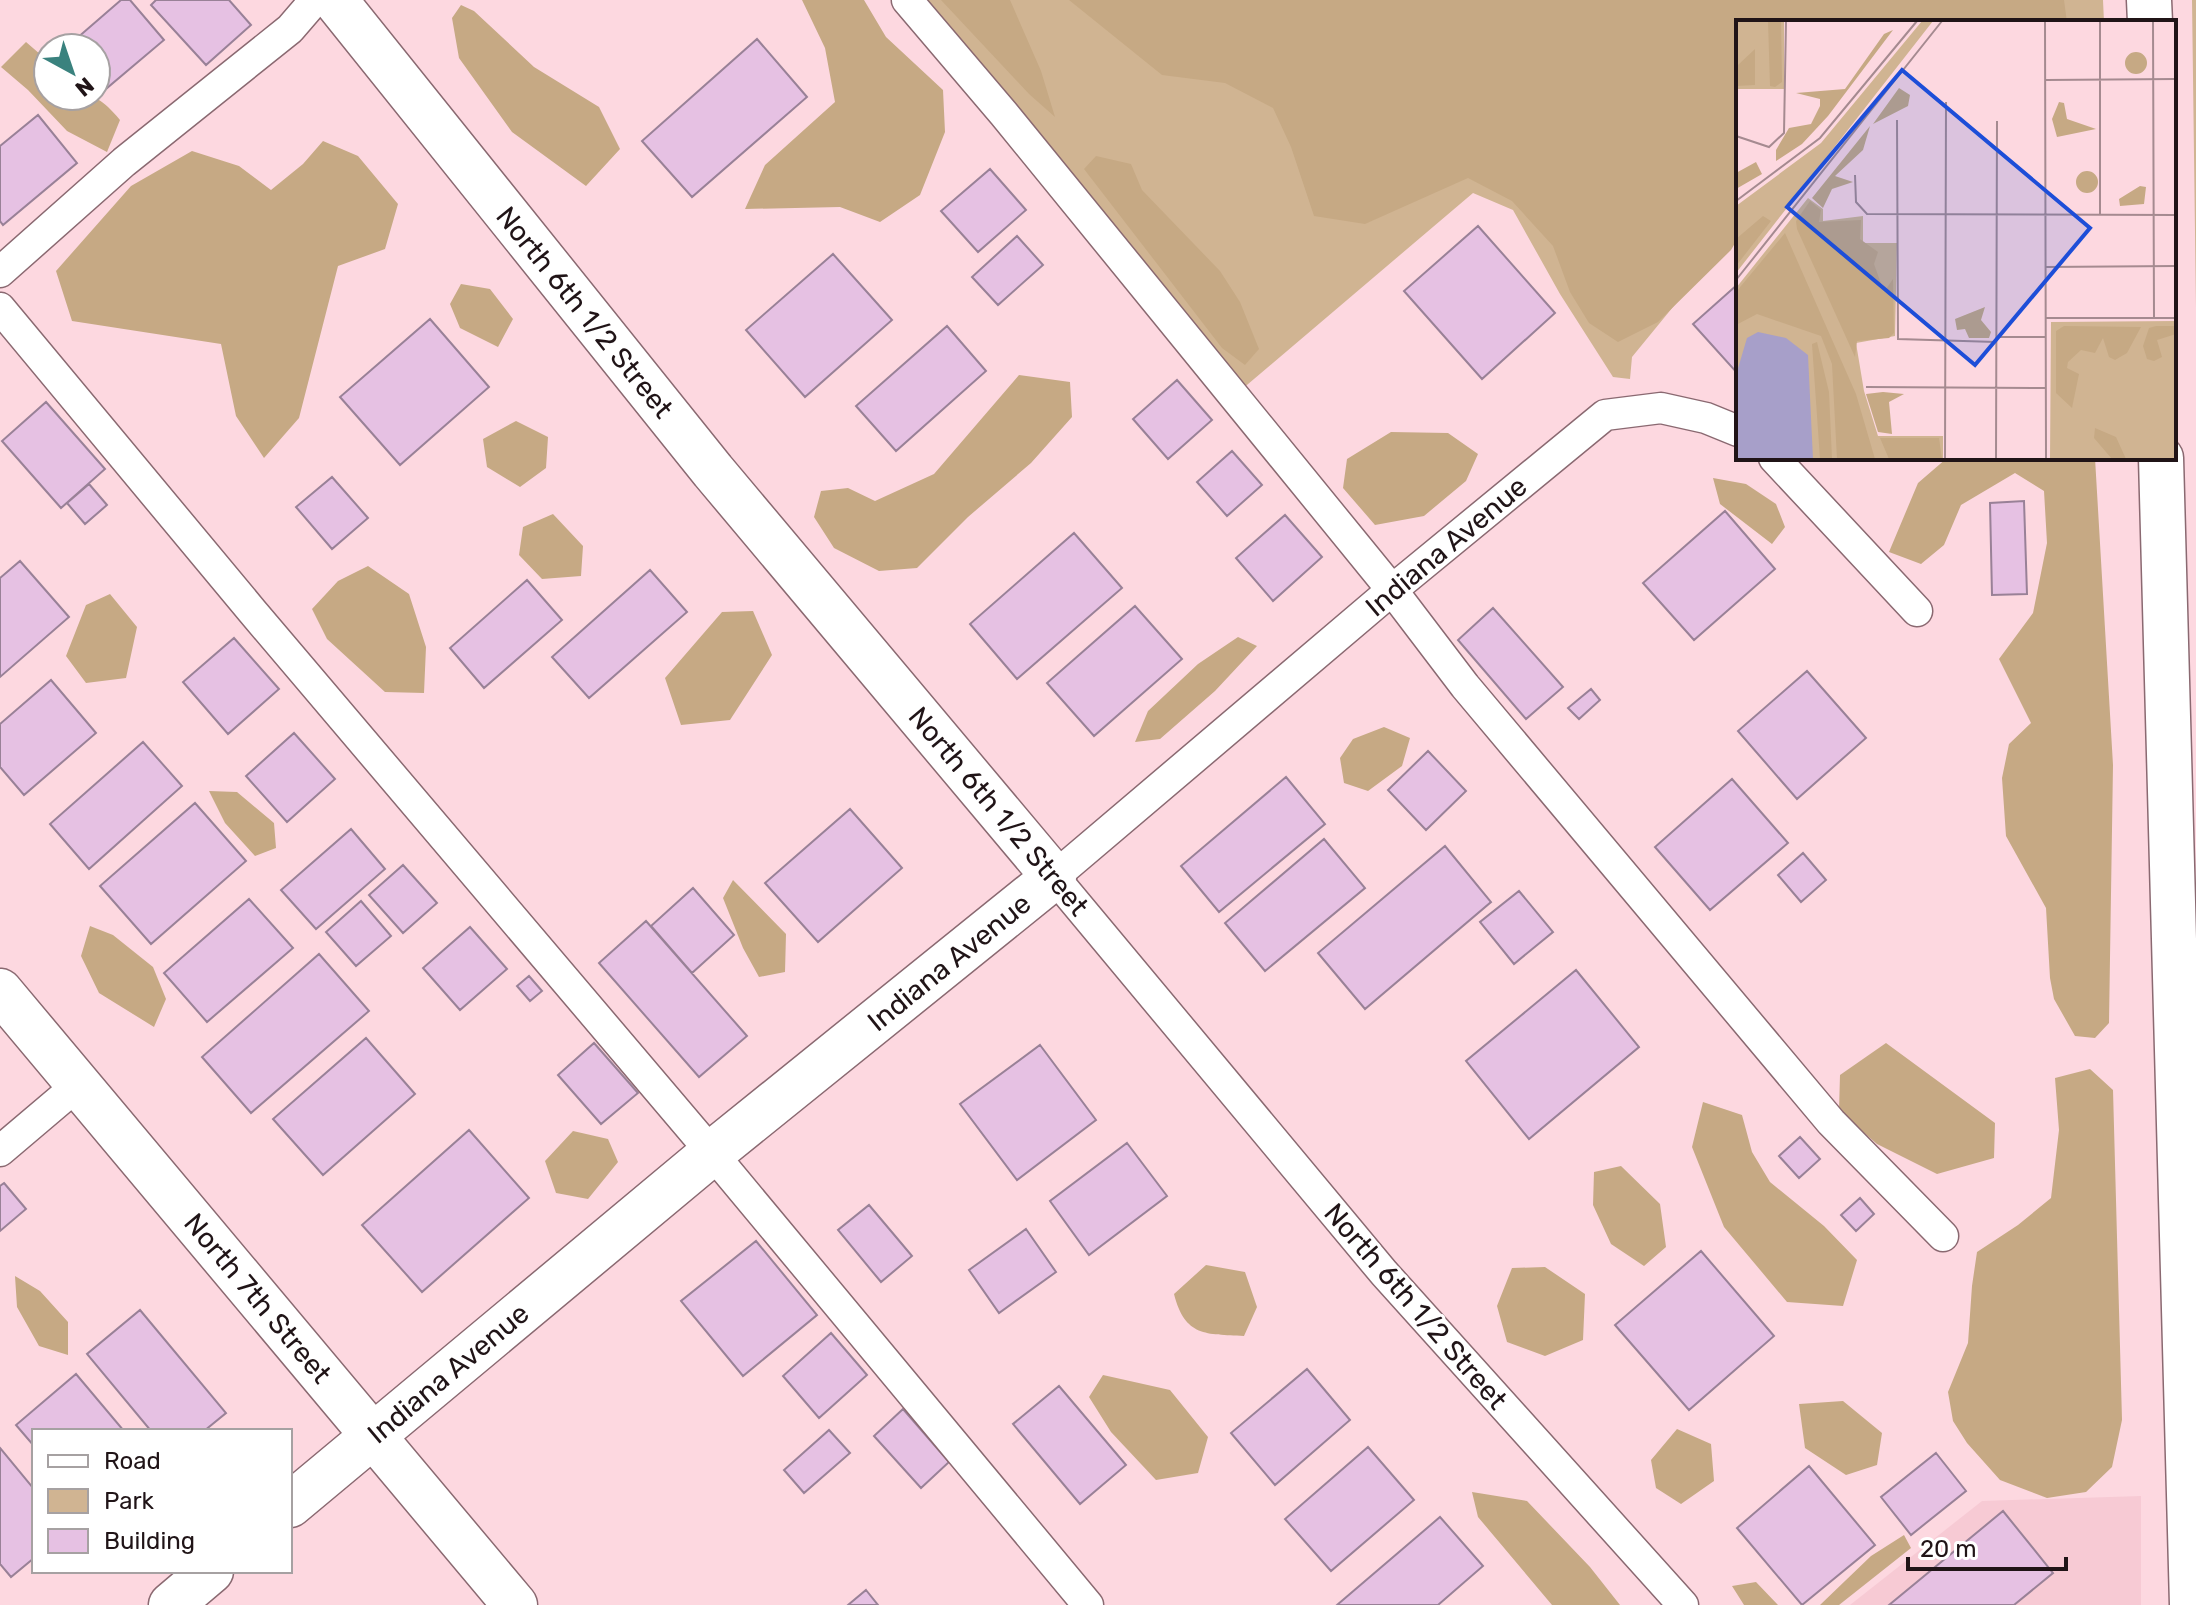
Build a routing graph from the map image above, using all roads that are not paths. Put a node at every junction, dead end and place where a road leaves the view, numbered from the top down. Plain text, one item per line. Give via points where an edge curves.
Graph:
1 (315, 0) edge
2 (335, 0) edge
3 (907, 0) edge
4 (2149, 0) edge
5 (2150, 20) edge
6 (0, 272) edge
7 (2, 315) edge
8 (1736, 430) edge
9 (1776, 460) edge
10 (2161, 460) edge
11 (1392, 590) junction
12 (1917, 611) dead end
13 (1054, 877) junction
14 (0, 991) edge
15 (79, 1084) junction
16 (0, 1151) edge
17 (712, 1153) junction
18 (1943, 1236) dead end
19 (373, 1435) junction
20 (292, 1503) edge
21 (209, 1573) edge
22 (171, 1605) edge
23 (515, 1605) edge
24 (1088, 1605) edge
25 (1683, 1605) edge
26 (2192, 1605) edge

1 - 6 lane via 290,29 124,162
2 - 13 street, North 6th 1/2 Street via 713,471
3 - 11 lane
4 - 5 street
7 - 17 lane
8 - 11 lane, Indiana Avenue via 1661,408 1605,415
9 - 12 lane
10 - 26 street
11 - 13 lane, Indiana Avenue
11 - 18 lane via 1465,686 1831,1122
13 - 17 street, Indiana Avenue
13 - 25 lane, North 6th 1/2 Street via 1384,1273
14 - 15 street, North 7th Street
15 - 16 lane
15 - 19 street, North 7th Street
17 - 19 street, Indiana Avenue
17 - 24 lane
19 - 20 street, Indiana Avenue
19 - 23 street, North 7th Street
21 - 22 street

